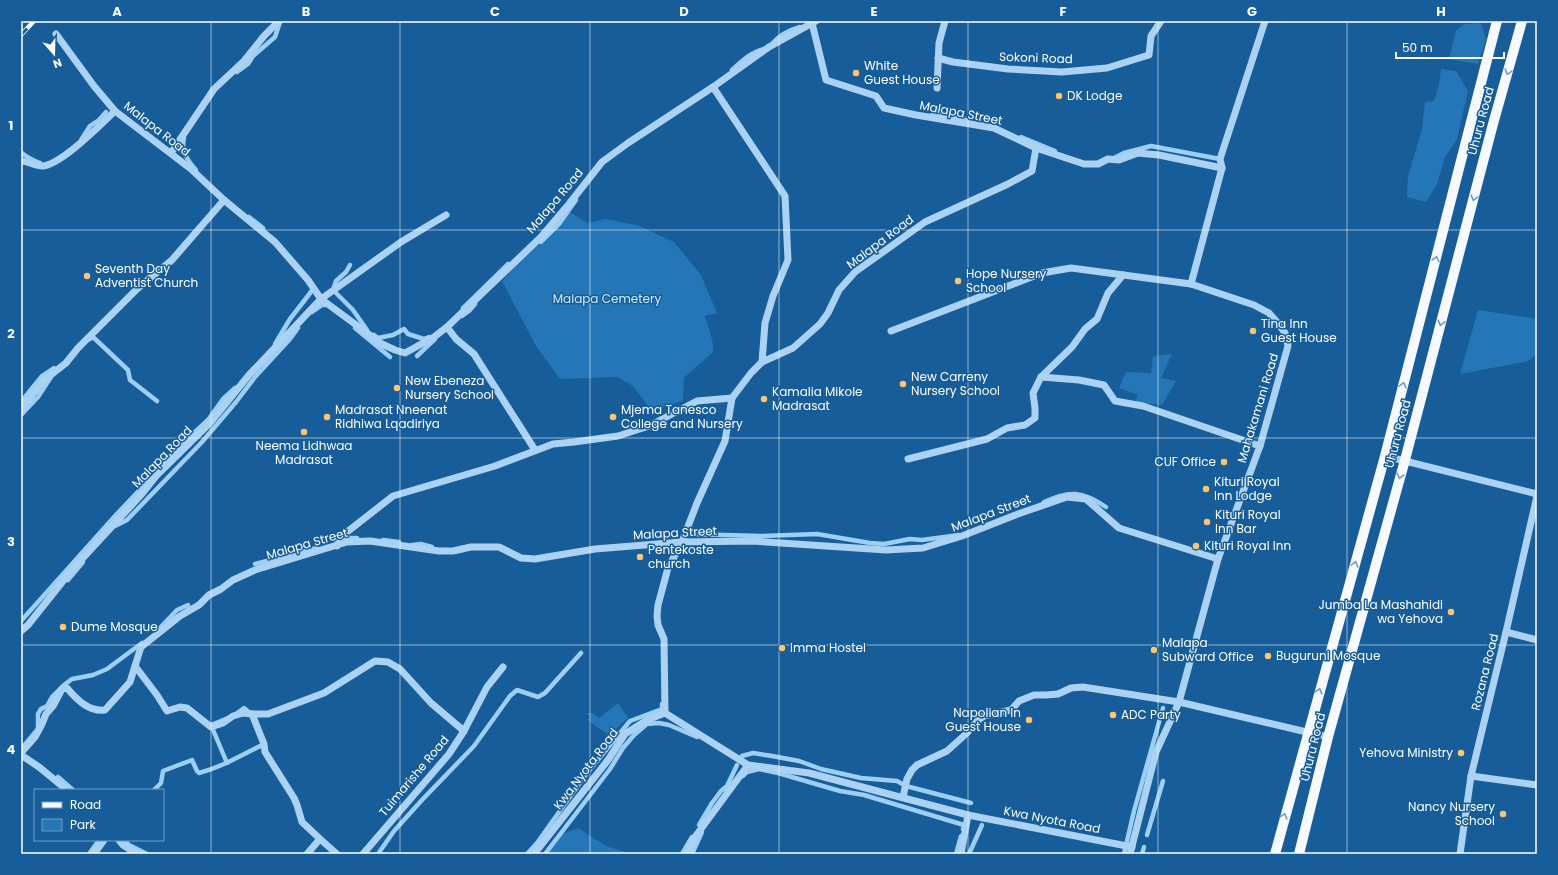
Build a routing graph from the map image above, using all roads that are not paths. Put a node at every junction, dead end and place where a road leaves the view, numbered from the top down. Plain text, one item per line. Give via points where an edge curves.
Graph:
1 (279, 21) edge
2 (945, 21) edge
3 (1161, 21) edge
4 (1265, 21) edge
5 (1497, 21) edge
6 (1522, 21) edge
7 (814, 22) edge
8 (56, 34) dead end
9 (938, 58) junction
10 (713, 87) junction
11 (937, 88) dead end
12 (116, 111) junction
13 (1036, 148) junction
14 (171, 153) junction
15 (21, 161) edge
16 (1222, 168) junction
17 (224, 200) junction
18 (446, 215) dead end
19 (1123, 275) junction
20 (1191, 284) junction
21 (321, 299) junction
22 (447, 327) junction
23 (891, 331) dead end
24 (762, 362) junction
25 (1041, 377) junction
26 (732, 398) junction
27 (21, 410) edge
28 (1260, 446) junction
29 (535, 450) junction
30 (1385, 456) junction
31 (908, 459) dead end
32 (1405, 460) junction
33 (1537, 495) edge
34 (682, 542) junction
35 (337, 546) junction
36 (1218, 559) junction
37 (21, 631) edge
38 (1506, 632) junction
39 (1537, 640) edge
40 (135, 666) junction
41 (503, 667) dead end
42 (1179, 702) junction
43 (665, 713) junction
44 (252, 714) junction
45 (464, 731) junction
46 (1308, 732) junction
47 (1328, 737) junction
48 (21, 754) edge
49 (748, 765) junction
50 (1471, 776) junction
51 (1537, 785) edge
52 (66, 789) edge
53 (903, 797) junction
54 (968, 816) junction
55 (320, 839) junction
56 (103, 841) edge
57 (120, 841) edge
58 (1131, 850) edge
59 (94, 854) edge
60 (137, 854) edge
61 (307, 854) edge
62 (337, 854) edge
63 (363, 854) edge
64 (534, 854) edge
65 (687, 854) edge
66 (961, 854) edge
67 (1275, 854) edge
68 (1299, 854) edge
69 (1460, 854) edge

1 - 14 street via 244,61 214,89
2 - 9 street
3 - 9 street, Sokoni Road via 1151,36 1149,55 1107,68 1062,72 1024,71
4 - 16 street via 1220,159
30 -> 5 main road, Uhuru Road
6 -> 32 main road, Uhuru Road
7 - 10 street, Malapa Road via 769,47
7 - 13 street, Malapa Street via 826,80 876,96 884,108 916,116 994,128
8 - 12 street, Malapa Road
9 - 11 street
10 - 22 street, Malapa Road via 602,162 541,237
10 - 24 street via 785,196 788,260 772,296 765,323
12 - 14 street, Malapa Road
12 - 15 street via 54,163 41,166
13 - 16 street, Malapa Street via 1084,164 1098,164 1108,159 1119,160 1138,154 1159,155
13 - 24 street, Malapa Road via 1032,171 919,226 855,272 839,290 820,324 793,348
14 - 17 street, Malapa Road
16 - 20 street
17 - 21 street, Malapa Road via 275,242
17 - 27 street via 172,260 137,288 66,363 43,381
18 - 21 street via 402,242
19 - 20 street
19 - 23 street via 1072,268 1042,274
19 - 25 street via 1108,293 1097,318
20 - 28 street, Mahakamani Road via 1254,305 1269,313 1284,333 1288,346
21 - 22 street, Malapa Road via 382,344 405,353
21 - 37 street, Malapa Road via 249,375 210,424 156,476
22 - 29 street via 474,354
24 - 26 street, Malapa Road
25 - 28 street via 1104,385 1115,401 1143,406
25 - 31 street via 1033,393 1035,418 1025,425 1007,428 987,439
26 - 29 street via 697,401 648,426 618,436 553,444
26 - 34 street, Malapa Road via 725,441
28 - 36 street, Mahakamani Road
29 - 35 street via 495,466 393,496 348,532
30 - 32 street
46 -> 30 main road, Uhuru Road
32 - 33 street
32 -> 47 main road, Uhuru Road
33 - 38 street, Rozana Road
34 - 35 street, Malapa Street via 595,549 535,559 521,558 500,547 439,551 370,541 347,542
34 - 36 street, Malapa Street via 752,541 886,550 923,548 1073,497 1086,498 1119,528
34 - 43 street, Malapa Road via 668,568 657,616 664,639
35 - 40 street, Malapa Street via 313,551 233,580 180,616 141,647
36 - 42 street, Mahakamani Road
38 - 39 street
38 - 50 street, Rozana Road
40 - 44 street via 167,711 180,707 187,708 211,726 243,713
40 - 48 street via 130,682 105,710 96,711 78,700 67,688 62,689 35,737
41 - 45 street, Tuimarishe Road via 488,687
42 - 46 street
42 - 53 street via 1083,687 1071,688 1058,694 1034,695 1020,701 1011,710 984,716 947,751 917,765 910,772
42 - 58 street, Mahakamani Road via 1156,752
43 - 49 street, Kwa Nyota Road
43 - 64 street, Kwa Nyota Road via 647,720 625,734 608,760
44 - 45 street via 268,714 324,694 375,661 388,662 400,669 431,702
44 - 55 street via 265,752 298,805 302,822
45 - 63 street, Tuimarishe Road via 449,754
46 - 47 street
67 -> 46 main road, Uhuru Road
47 - 68 main road, Uhuru Road
48 - 52 street
49 - 53 street, Kwa Nyota Road via 809,773
49 - 65 street via 694,837
50 - 51 street
50 - 69 street, Rozana Road
53 - 54 street, Kwa Nyota Road
54 - 58 street, Kwa Nyota Road
54 - 66 street
55 - 61 street
55 - 62 street
56 - 59 street
57 - 60 street

